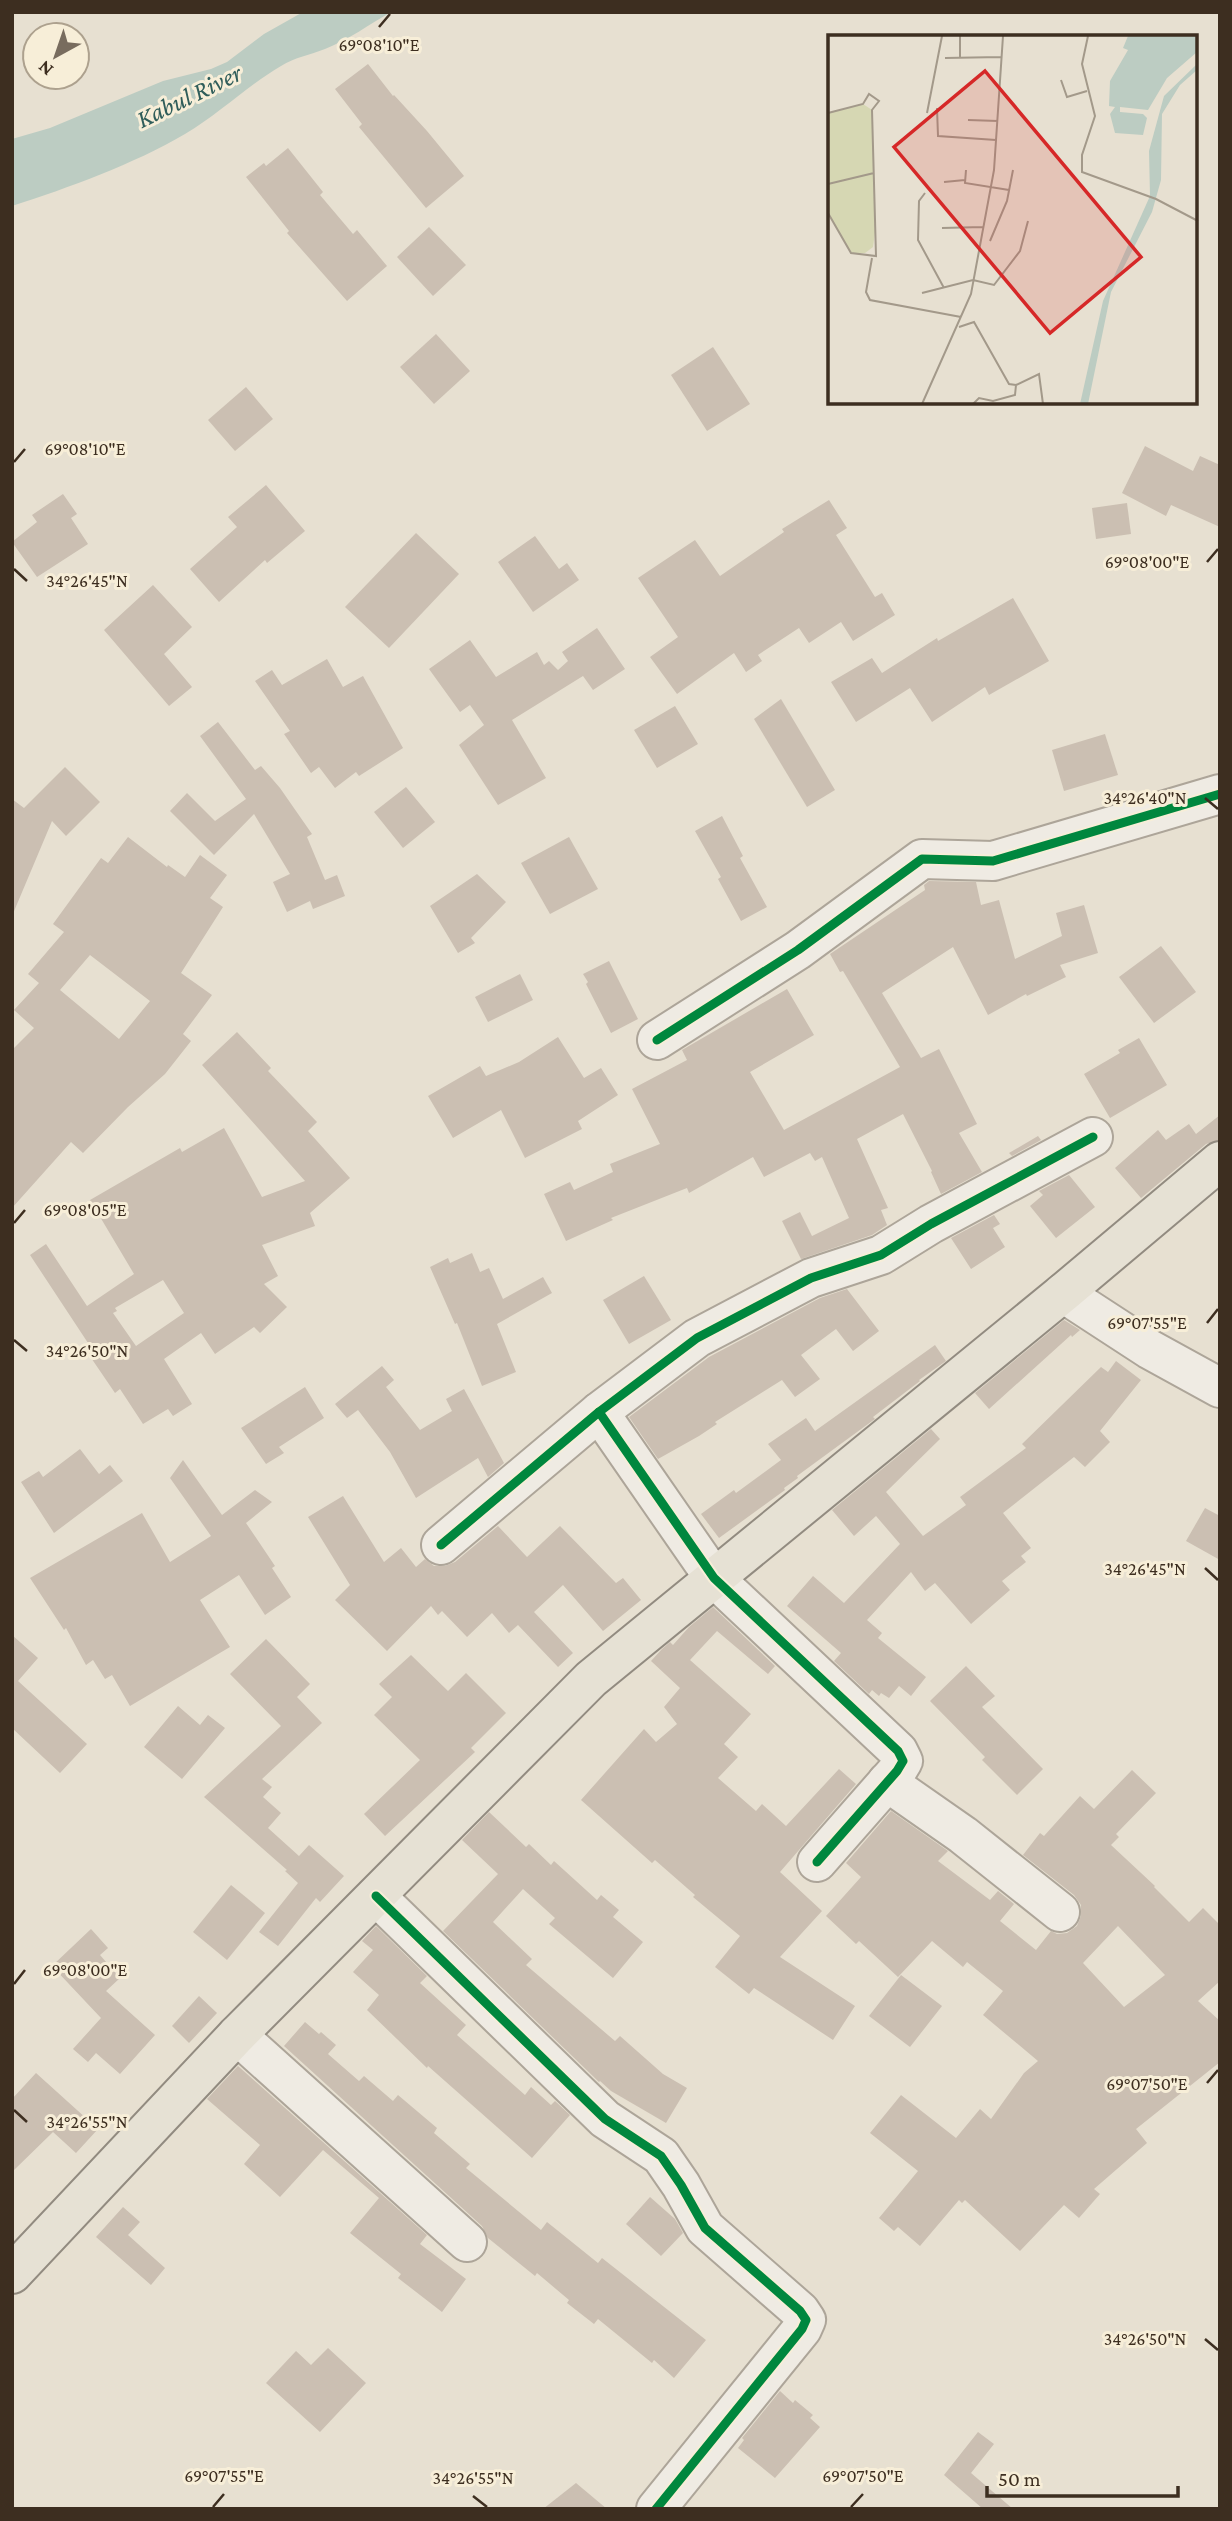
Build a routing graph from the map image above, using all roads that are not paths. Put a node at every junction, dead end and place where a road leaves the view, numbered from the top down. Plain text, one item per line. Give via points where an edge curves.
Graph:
1 (1220, 794) edge
2 (657, 1040) dead end
3 (1093, 1136) dead end
4 (1220, 1161) edge
5 (1063, 1293) junction
6 (1220, 1388) edge
7 (599, 1412) junction
8 (441, 1545) dead end
9 (714, 1578) junction
10 (887, 1782) junction
11 (817, 1862) dead end
12 (376, 1896) junction
13 (1060, 1912) dead end
14 (237, 2035) junction
15 (467, 2242) dead end
16 (12, 2274) edge
17 (656, 2509) edge

1 - 2 street via 993,861 922,859 798,950
3 - 7 street via 881,1255 811,1278 697,1338
4 - 5 main road
5 - 6 street
5 - 9 main road
7 - 8 street
7 - 9 street
9 - 10 street via 898,1751 903,1761
9 - 12 main road via 591,1679
10 - 11 street
10 - 13 street
12 - 14 main road
12 - 17 street via 605,2119 661,2157 705,2228 806,2320
14 - 15 street
14 - 16 main road

